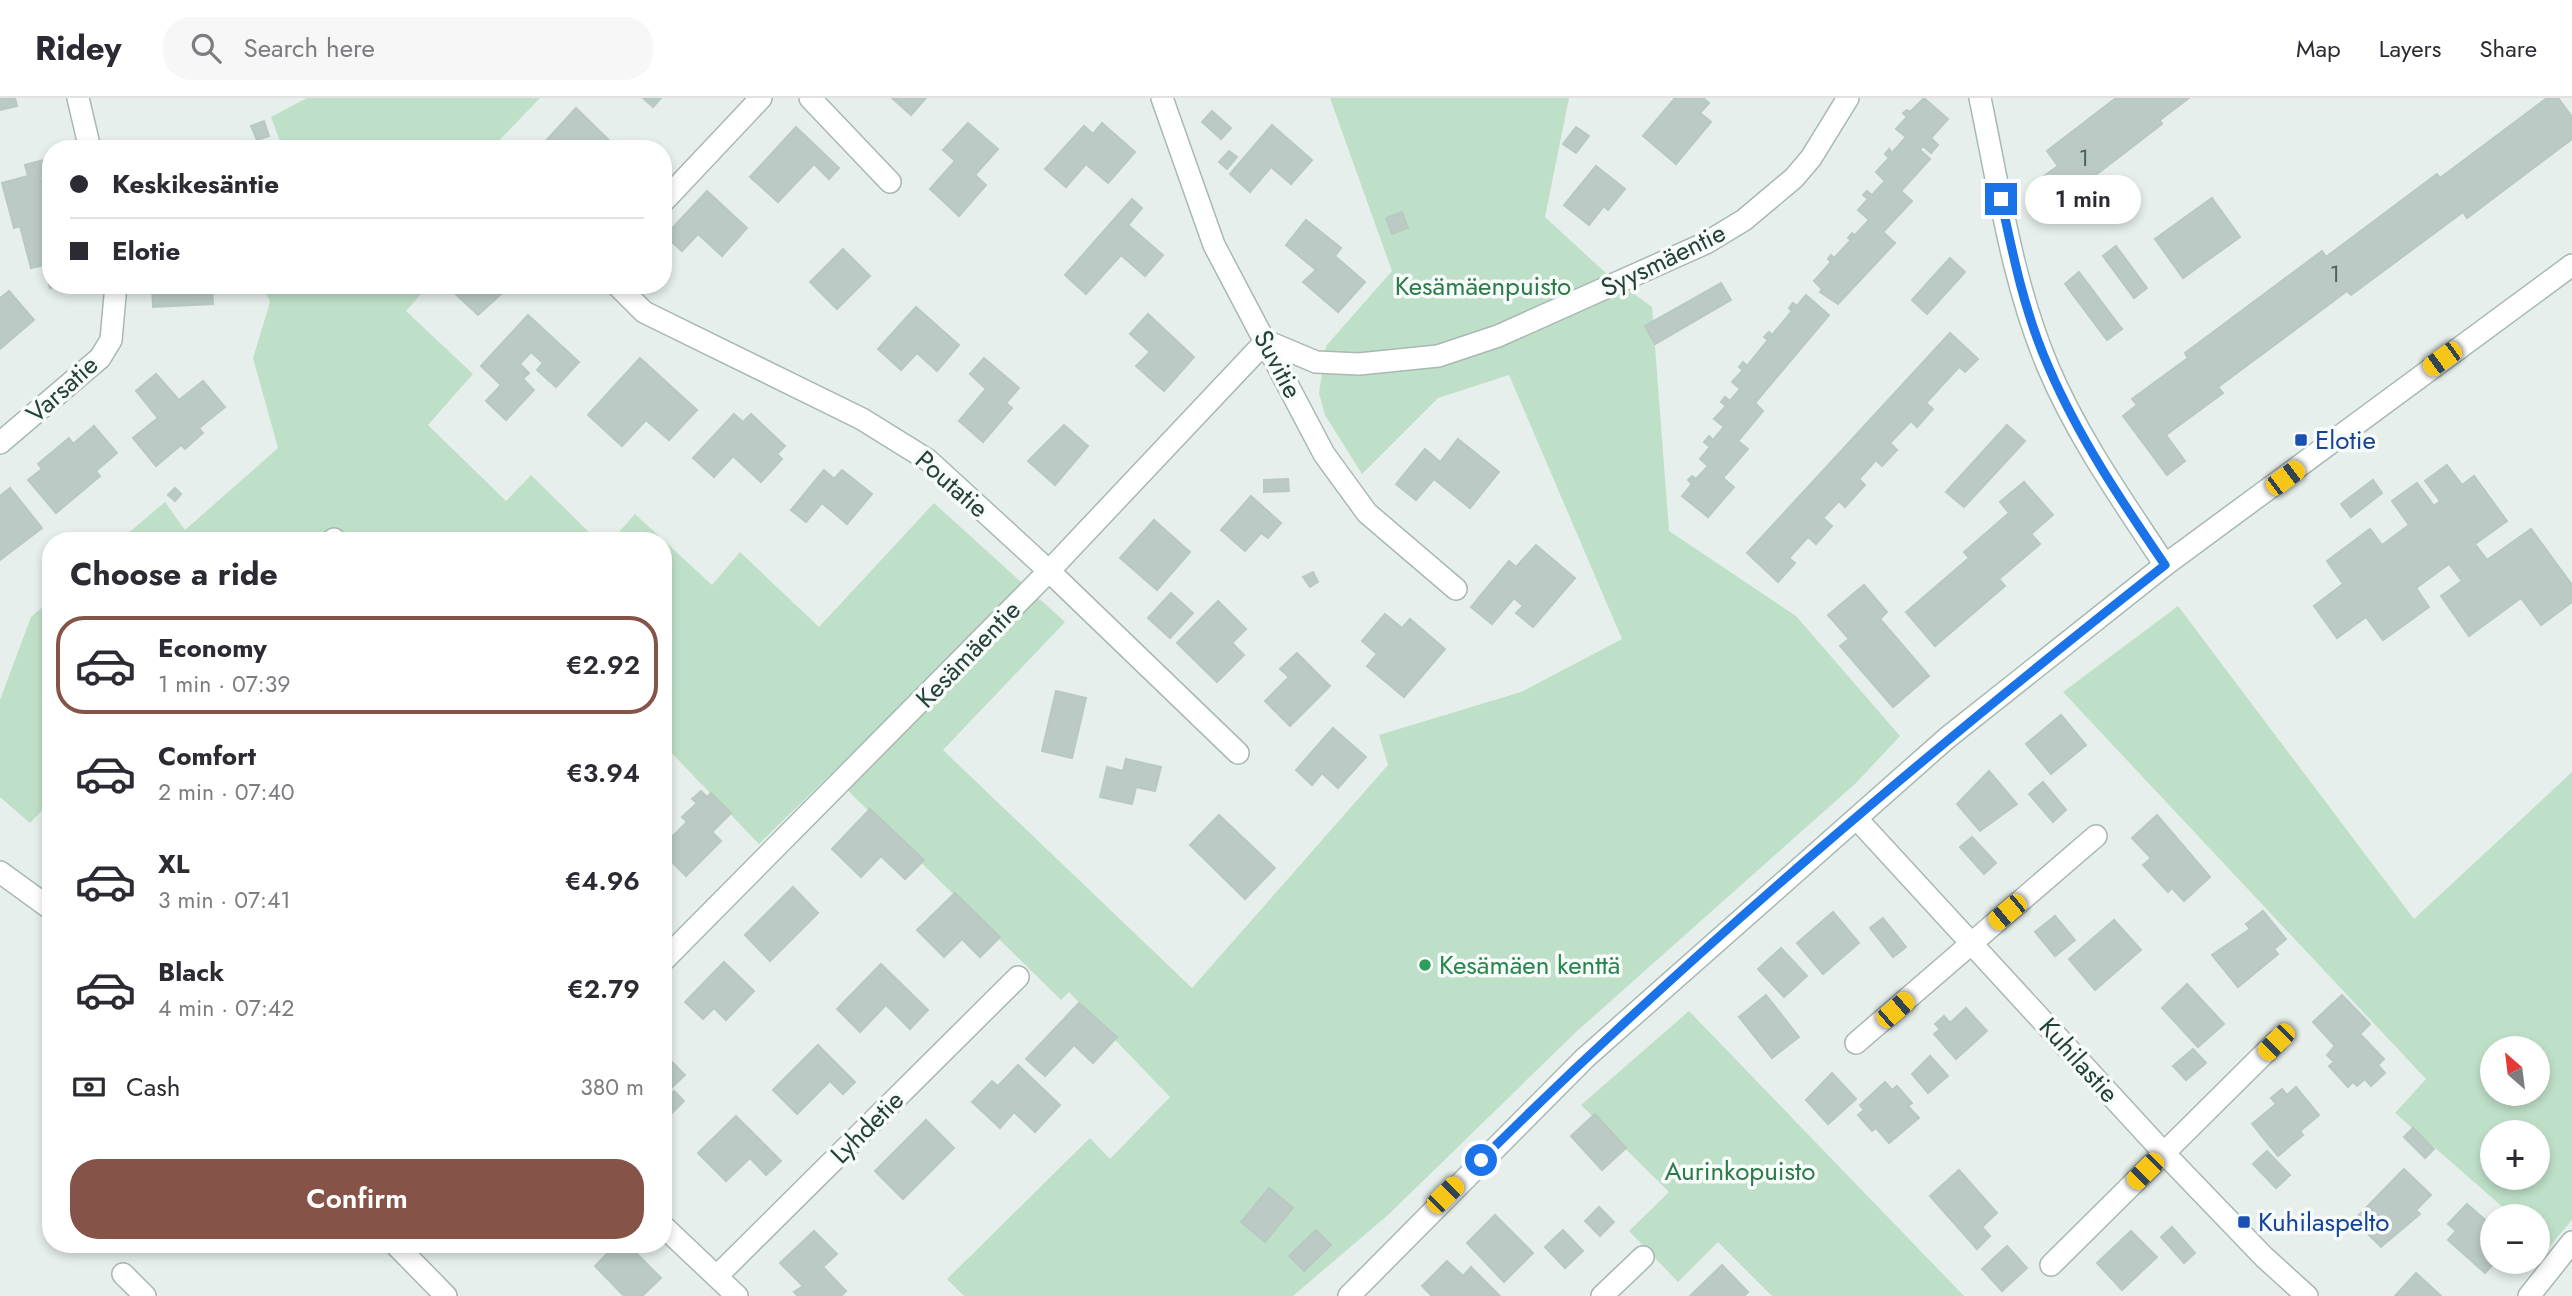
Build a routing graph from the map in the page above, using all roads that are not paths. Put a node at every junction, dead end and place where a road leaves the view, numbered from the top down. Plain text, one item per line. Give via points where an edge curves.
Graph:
1 (78, 98) edge
2 (761, 98) edge
3 (810, 98) edge
4 (1162, 98) edge
5 (1848, 98) edge
6 (1980, 98) edge
7 (88, 140) edge
8 (890, 182) dead end
9 (672, 192) edge
10 (2572, 265) edge
11 (115, 294) edge
12 (626, 294) edge
13 (1266, 341) junction
14 (0, 443) edge
15 (2165, 565) junction
16 (1049, 571) junction
17 (1456, 589) dead end
18 (1238, 753) dead end
19 (1857, 819) junction
20 (2096, 835) dead end
21 (0, 872) edge
22 (42, 902) edge
23 (1972, 942) junction
24 (672, 952) edge
25 (1018, 977) dead end
26 (2276, 1042) dead end
27 (1856, 1043) dead end
28 (2164, 1153) junction
29 (672, 1234) edge
30 (2572, 1242) edge
31 (403, 1253) edge
32 (1643, 1257) dead end
33 (2051, 1265) dead end
34 (123, 1274) dead end
35 (717, 1276) junction
36 (145, 1296) edge
37 (446, 1296) edge
38 (737, 1296) edge
39 (1349, 1296) edge
40 (1602, 1296) edge
41 (2307, 1296) edge
42 (2529, 1296) edge

1 - 7 street
2 - 9 street
3 - 8 street
4 - 13 street, Suvitie via 1214,245
5 - 13 street, Syysmäentie via 1811,158 1776,196 1744,220 1706,243 1498,336 1438,356 1359,364 1316,362
6 - 15 street via 2017,275 2048,367 2088,445
10 - 15 street
11 - 14 street, Varsatie via 111,340 100,358
12 - 16 street, Poutatie via 644,312 906,444
13 - 16 street, Kesämäentie
13 - 17 street, Suvitie via 1324,454 1350,494
15 - 19 street via 1978,713
16 - 18 street, Poutatie
16 - 24 street, Kesämäentie
19 - 23 street, Kuhilastie
19 - 39 street via 1569,1072
20 - 23 street
21 - 22 street
23 - 27 street
23 - 28 street, Kuhilastie
25 - 35 street, Lyhdetie
26 - 28 street
28 - 33 street
28 - 41 street, Kuhilastie
29 - 35 street
30 - 42 street
31 - 37 street
32 - 40 street
34 - 36 street
35 - 38 street

